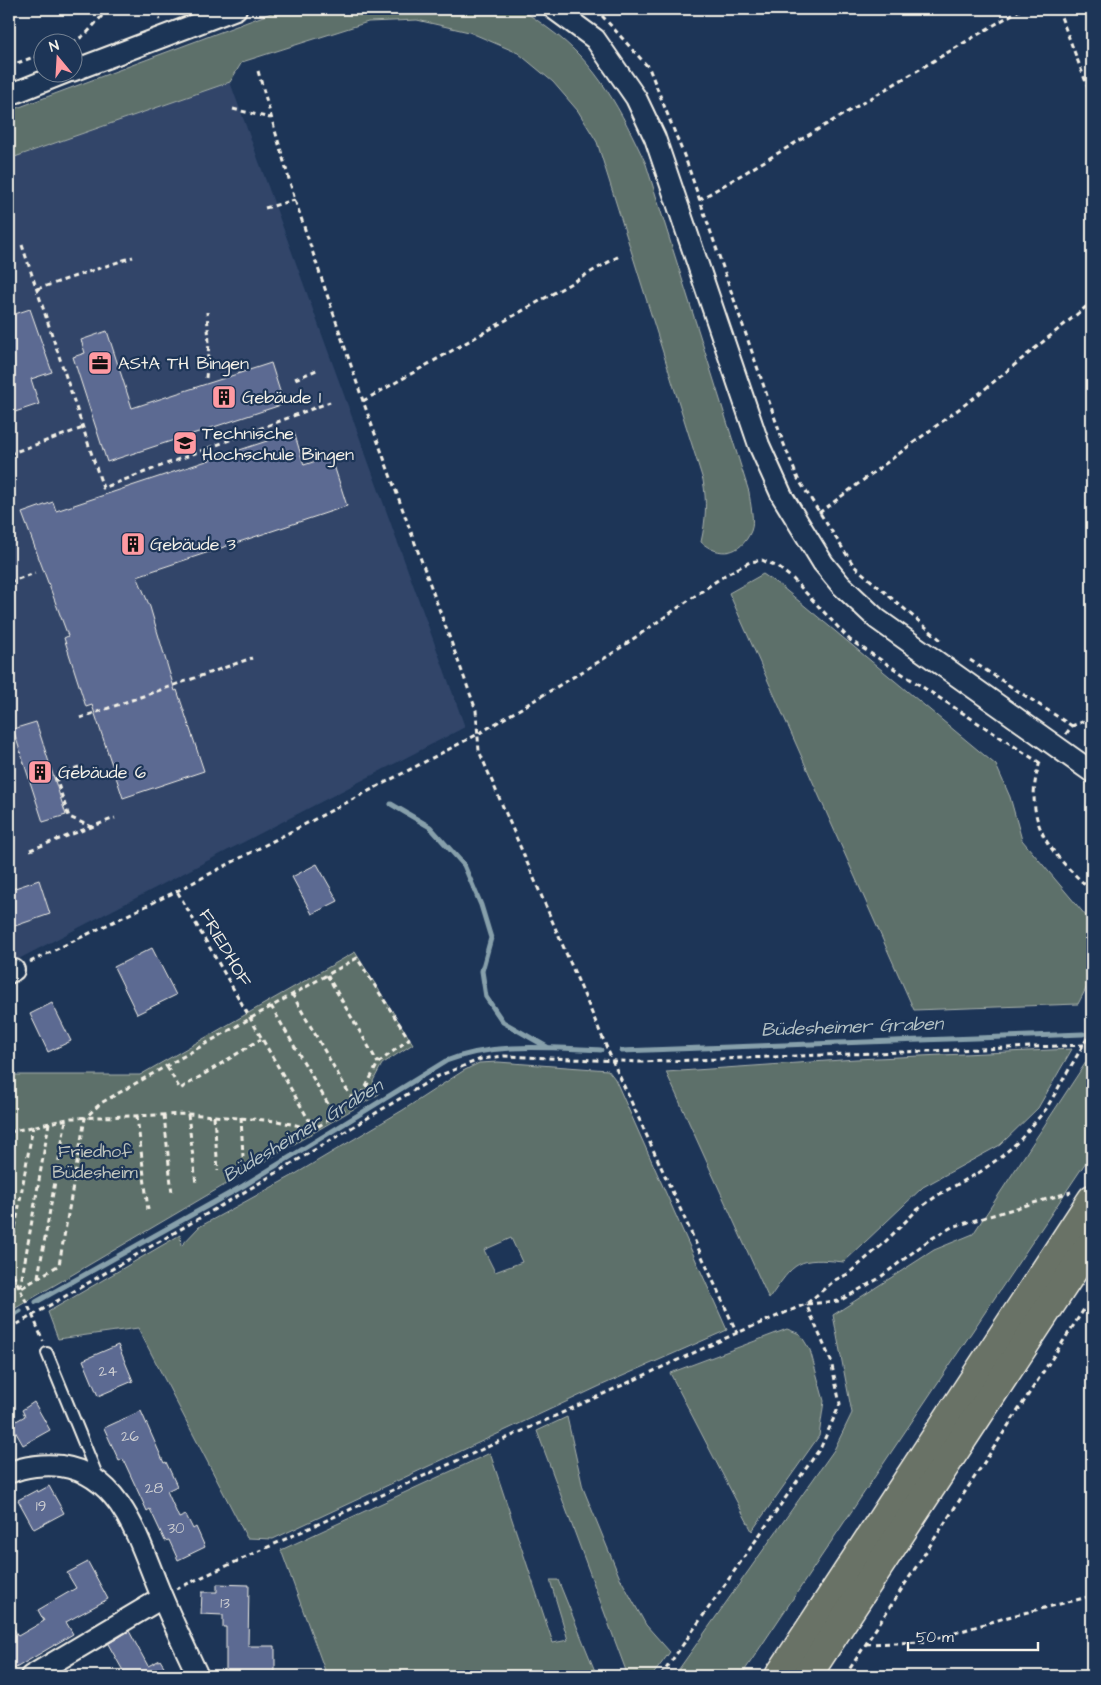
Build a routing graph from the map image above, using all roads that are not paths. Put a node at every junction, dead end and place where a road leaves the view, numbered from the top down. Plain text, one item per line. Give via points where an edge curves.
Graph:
1 (236, 9) edge
2 (554, 9) edge
3 (82, 66) edge
4 (42, 82) edge
5 (9, 95) edge
6 (1056, 745) junction
7 (1092, 766) edge
8 (1092, 772) edge
9 (1083, 1195) edge
10 (1092, 1242) edge
11 (47, 1353) road end
12 (9, 1473) edge
13 (99, 1480) junction
14 (162, 1598) junction
15 (31, 1676) edge
16 (198, 1676) edge
17 (779, 1676) edge
18 (807, 1676) edge

1 - 3 street
2 - 6 street via 595,39 636,98 654,138 759,445 786,503 823,564 877,619
4 - 5 street
6 - 7 street
6 - 8 street
9 - 17 main road
10 - 18 main road
11 - 13 lane
12 - 13 street via 49,1464 75,1468
13 - 14 street via 117,1498 136,1532
14 - 15 street
14 - 16 street

